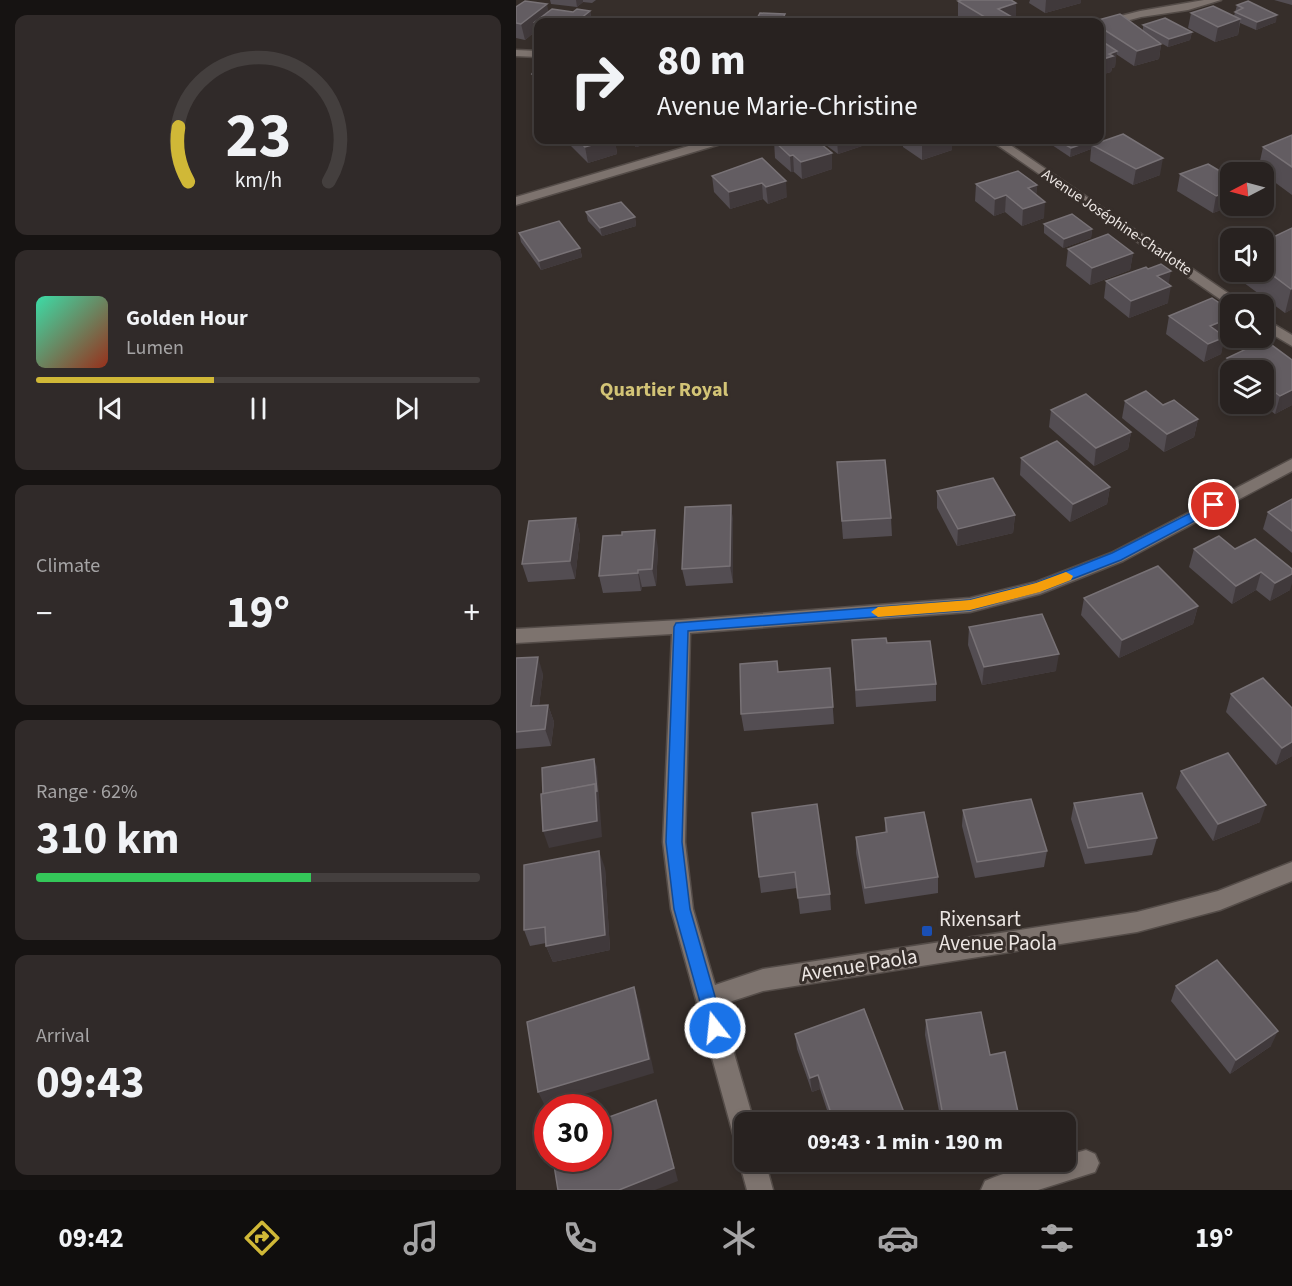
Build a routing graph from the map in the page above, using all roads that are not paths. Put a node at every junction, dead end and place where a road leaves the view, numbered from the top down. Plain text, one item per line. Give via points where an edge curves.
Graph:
1 (1216, 0) edge
2 (1160, 5) edge
3 (1104, 24) edge
4 (516, 53) edge
5 (534, 54) edge
6 (707, 144) edge
7 (1002, 144) edge
8 (516, 201) edge
9 (1222, 294) edge
10 (1274, 330) edge
11 (1292, 342) edge
12 (1292, 464) edge
13 (681, 627) junction
14 (516, 636) edge
15 (1292, 871) edge
16 (707, 998) junction
17 (738, 1112) edge
18 (1086, 1163) dead end
19 (755, 1172) edge
20 (760, 1190) edge
21 (994, 1190) edge

1 - 2 street
2 - 3 street
4 - 5 street
6 - 8 street
7 - 9 street, Avenue Joséphine-Charlotte
10 - 11 street
12 - 13 street via 1117,557 1040,587 970,605
13 - 14 street
13 - 16 street via 674,842 682,909
15 - 16 street, Avenue Paola via 1220,900 1137,922 763,980
16 - 17 street
18 - 21 street
19 - 20 street

